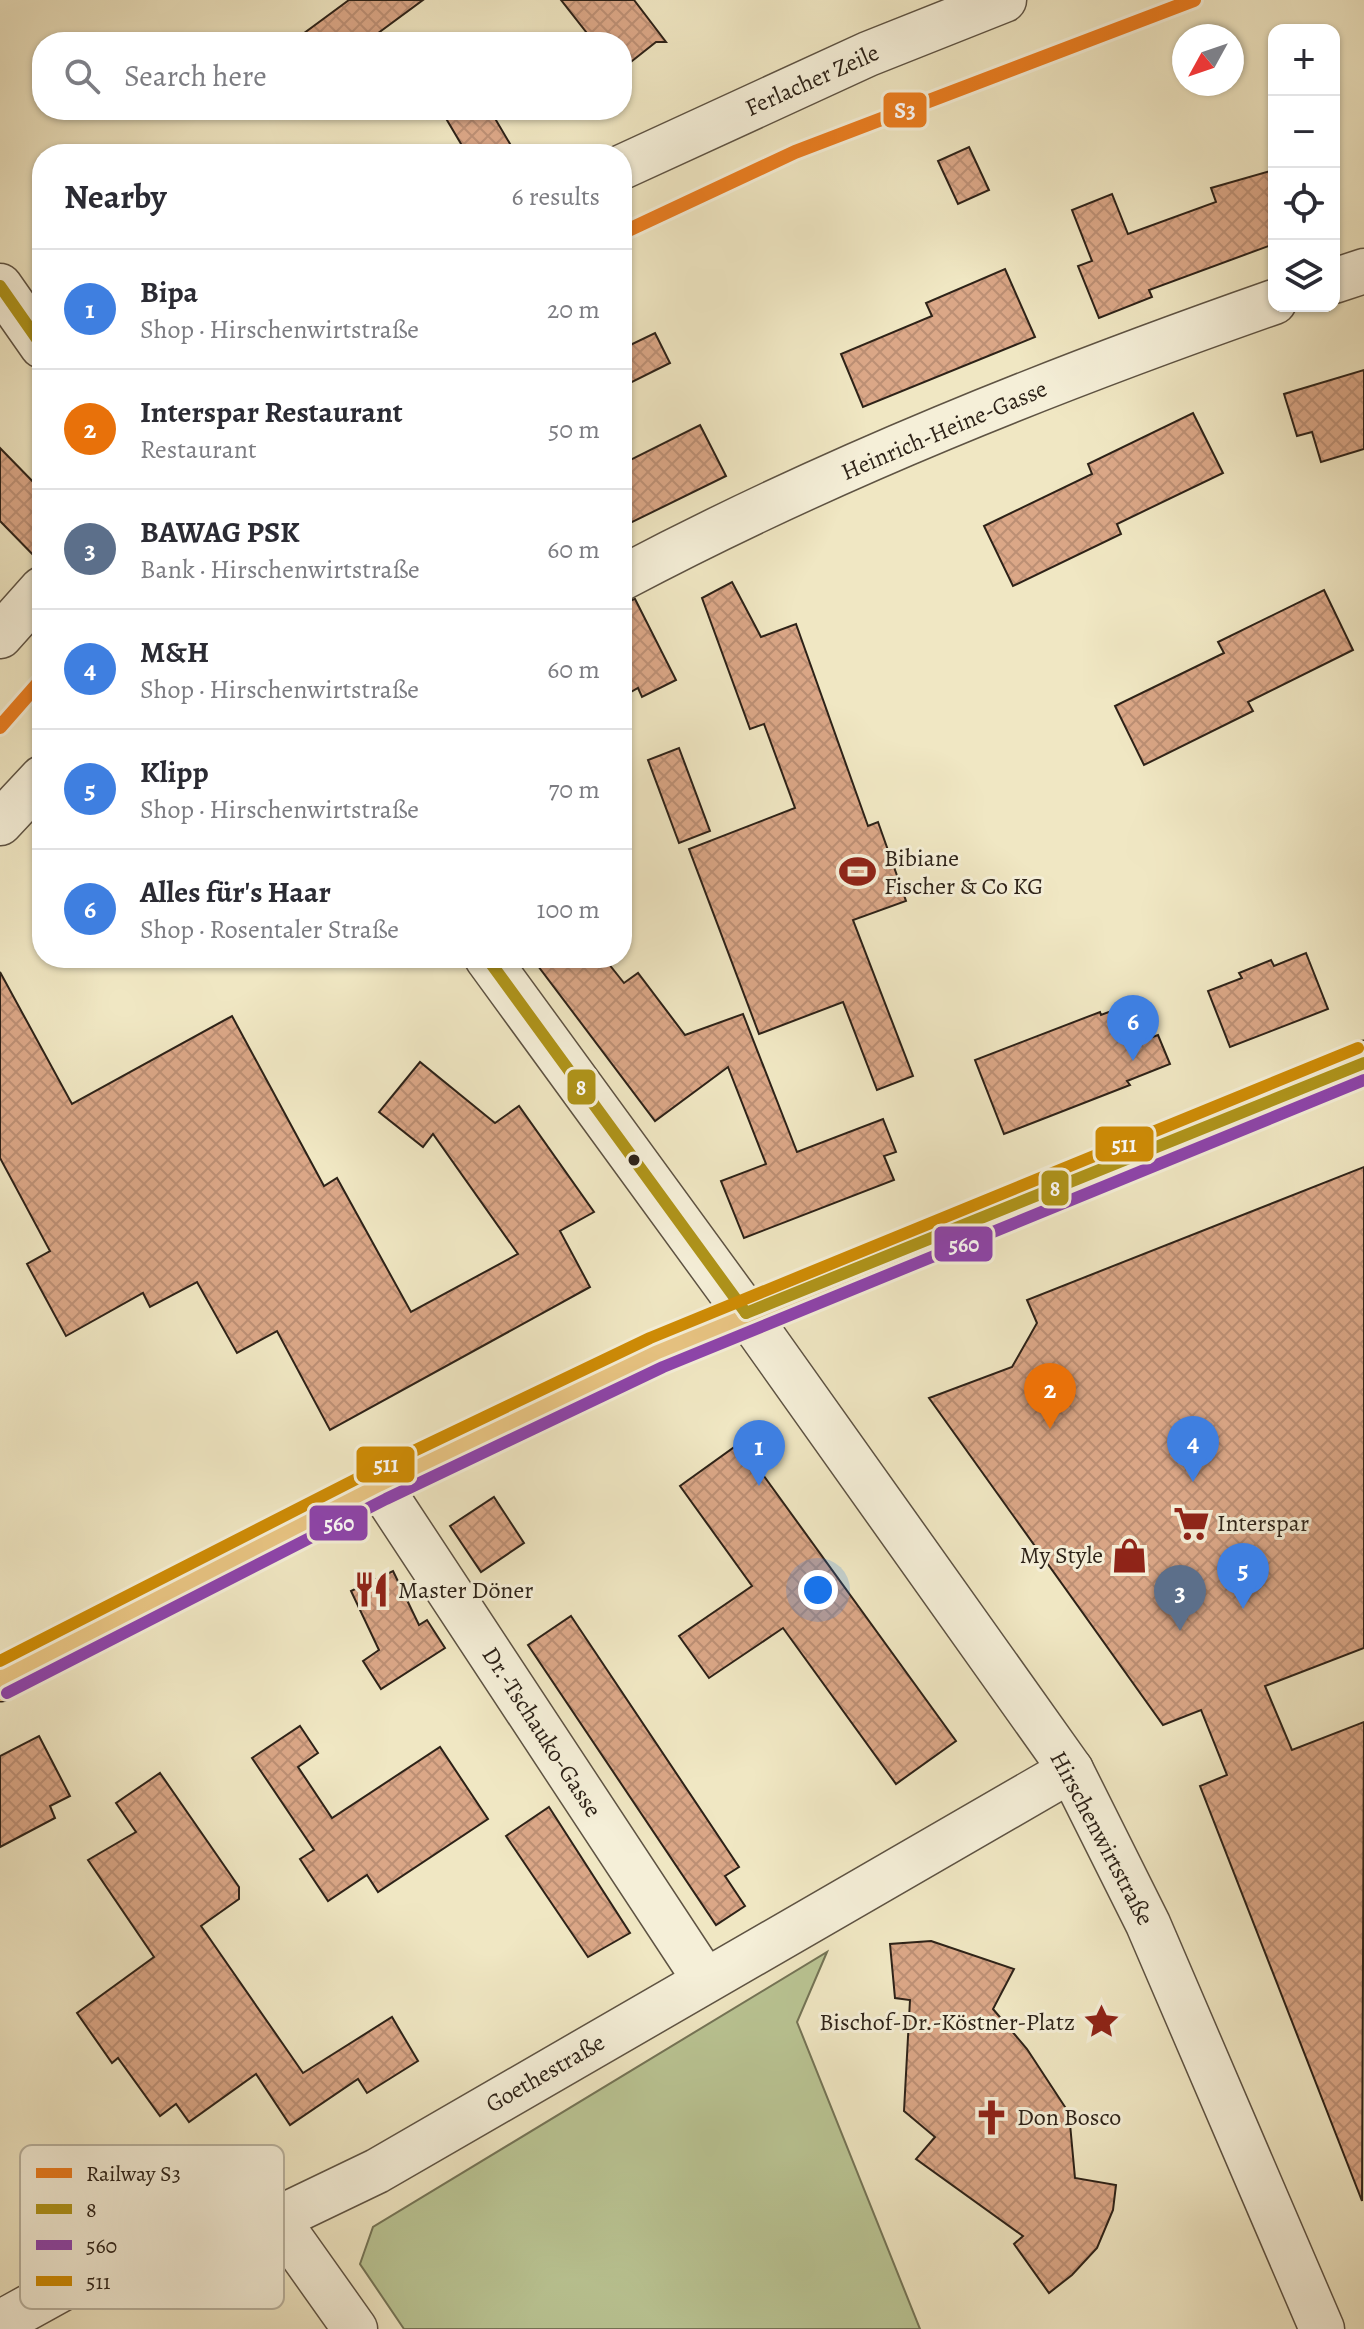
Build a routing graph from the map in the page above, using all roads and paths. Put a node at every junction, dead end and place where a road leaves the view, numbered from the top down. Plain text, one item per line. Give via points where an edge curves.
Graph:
1 (1004, 0) edge
2 (956, 8) edge
3 (632, 162) edge
4 (1364, 271) edge
5 (1340, 279) edge
6 (0, 286) edge
7 (1268, 304) edge
8 (32, 332) edge
9 (632, 573) edge
10 (32, 600) edge
11 (0, 636) edge
12 (32, 789) edge
13 (0, 823) edge
14 (494, 968) edge
15 (1364, 1063) edge
16 (746, 1313) junction
17 (379, 1485) junction
18 (0, 1679) edge
19 (1071, 1770) junction
20 (705, 1980) junction
21 (284, 2216) edge
22 (284, 2229) edge
23 (25, 2309) edge
24 (0, 2323) edge
25 (355, 2329) edge
26 (1322, 2329) edge

1 - 2 street, Ferlacher Zeile
2 - 3 street, Ferlacher Zeile
4 - 5 street
6 - 8 street
7 - 9 street, Heinrich-Heine-Gasse via 1142,348 964,421 718,527
10 - 11 street
12 - 13 street
14 - 16 street, Hirschenwirtstraße
15 - 16 main road
16 - 17 main road
16 - 19 street, Hirschenwirtstraße
17 - 18 main road
17 - 20 street, Dr.-Tschauko-Gasse
19 - 20 street, Goethestraße
19 - 26 street, Hirschenwirtstraße via 1148,1924
20 - 21 street, Goethestraße via 377,2171
22 - 25 street
23 - 24 street, Goethestraße

